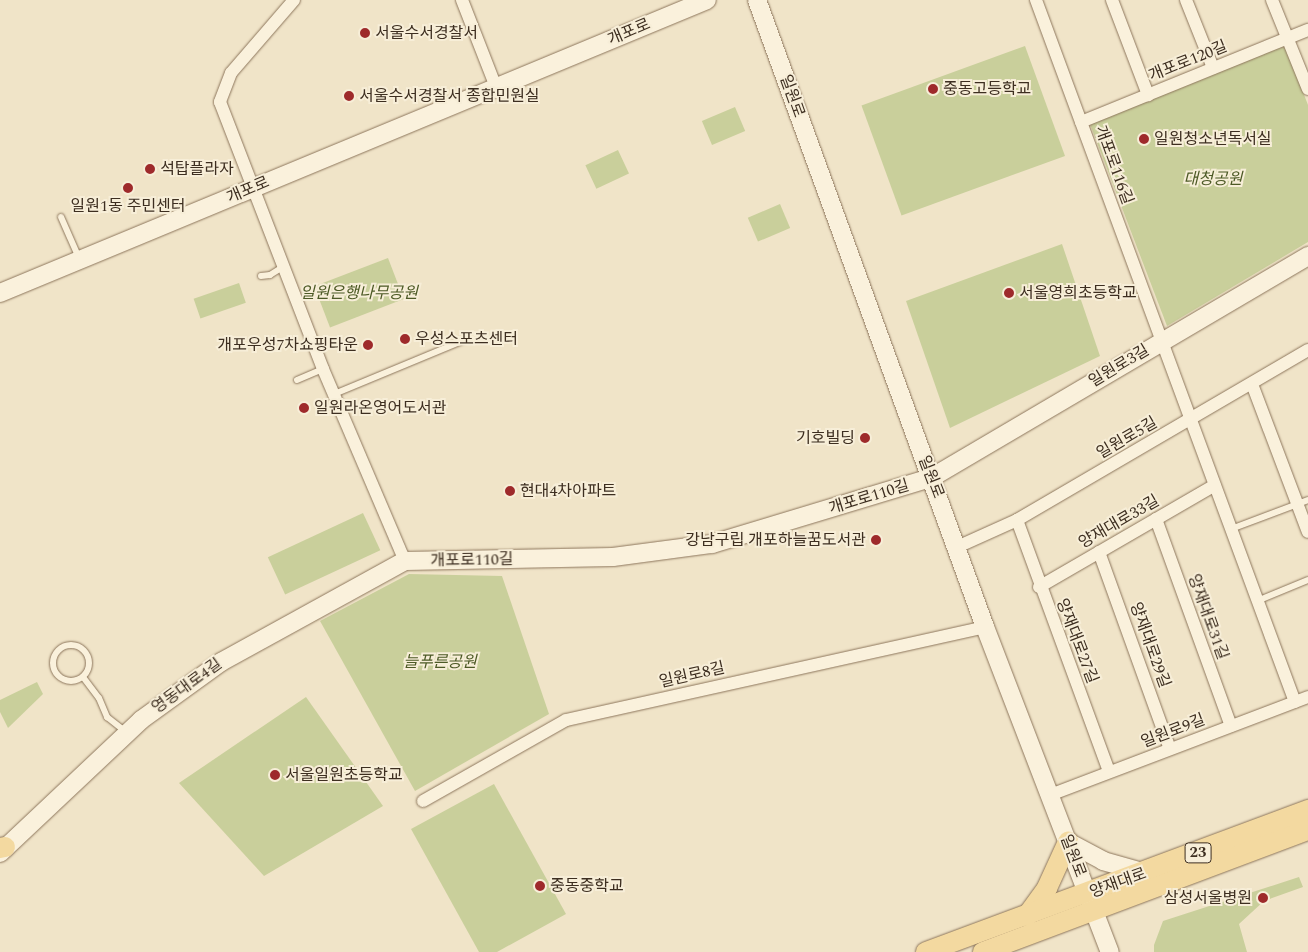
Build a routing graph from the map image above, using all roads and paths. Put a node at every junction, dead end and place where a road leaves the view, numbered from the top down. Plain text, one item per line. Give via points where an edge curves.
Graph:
1 (294, 0) edge
2 (462, 0) edge
3 (707, 0) edge
4 (757, 0) edge
5 (1036, 0) edge
6 (1112, 0) edge
7 (1186, 0) edge
8 (1272, 0) edge
9 (1308, 30) edge
10 (1287, 38) junction
11 (1213, 68) junction
12 (496, 87) junction
13 (1308, 89) edge
14 (1148, 95) junction
15 (1081, 122) junction
16 (254, 188) junction
17 (62, 217) dead end
18 (1308, 256) edge
19 (80, 260) junction
20 (283, 267) junction
21 (261, 276) dead end
22 (0, 293) edge
23 (1161, 340) junction
24 (462, 341) dead end
25 (1308, 350) edge
26 (323, 369) junction
27 (297, 380) dead end
28 (1252, 384) junction
29 (333, 394) junction
30 (1191, 420) junction
31 (931, 478) junction
32 (1215, 486) junction
33 (1303, 502) edge
34 (1016, 520) junction
35 (1156, 520) junction
36 (1231, 529) junction
37 (1308, 532) edge
38 (957, 547) junction
39 (1099, 552) junction
40 (405, 561) junction
41 (1308, 580) edge
42 (1039, 587) junction
43 (1257, 601) junction
44 (985, 627) junction
45 (83, 677) junction
46 (1308, 697) edge
47 (1295, 702) junction
48 (1231, 726) junction
49 (127, 733) junction
50 (1170, 749) junction
51 (1109, 772) junction
52 (1050, 795) junction
53 (424, 801) dead end
54 (1308, 810) edge
55 (1308, 830) edge
56 (1068, 842) junction
57 (2, 849) edge
58 (1146, 872) junction
59 (1091, 901) junction
60 (1027, 916) junction
61 (926, 952) edge
62 (984, 952) edge
63 (1110, 952) edge

1 - 16 street via 231,73 220,102
2 - 12 street
3 - 12 street, 개포로
4 - 31 street, 일원로
5 - 15 street, 개포로116길
6 - 14 street
7 - 11 street
8 - 10 street
9 - 10 street, 개포로120길
10 - 11 street, 개포로120길
10 - 13 street
11 - 14 street, 개포로120길
12 - 16 street, 개포로
14 - 15 street, 개포로120길
15 - 23 street, 개포로116길
16 - 19 street, 개포로
16 - 20 street
17 - 19 lane
18 - 23 street, 일원로3길
19 - 22 street, 개포로
20 - 21 lane
20 - 26 street
23 - 30 street
23 - 31 street, 일원로3길
24 - 29 lane
25 - 28 street, 일원로5길
26 - 27 lane
26 - 29 street
28 - 30 street, 일원로5길
28 - 33 street
29 - 40 street
30 - 32 street
30 - 34 street, 일원로5길
31 - 38 street, 일원로
31 - 40 street, 개포로110길 via 718,543 613,557
32 - 35 street, 양재대로33길
32 - 36 street
33 - 36 lane
33 - 37 street
34 - 38 street, 일원로5길
34 - 42 street, 양재대로27길
35 - 39 street, 양재대로33길
35 - 48 street, 양재대로31길
36 - 43 street
38 - 44 street, 일원로
39 - 42 street, 양재대로33길
39 - 50 street, 양재대로29길
40 - 49 street, 영동대로4길 via 220,662
41 - 43 lane
42 - 51 street, 양재대로27길
43 - 47 street
44 - 52 street, 일원로
44 - 53 street, 일원로8길 via 566,720
45 - 45 lane via 89,666 87,654 77,646 60,648 52,664 57,675 73,682
45 - 49 lane via 99,698 107,717
46 - 47 street, 일원로9길
47 - 48 street, 일원로9길
48 - 50 street, 일원로9길
49 - 57 street, 영동대로4길
50 - 51 street, 일원로9길
51 - 52 street, 일원로9길
52 - 56 street, 일원로
54 - 58 main road, 양재대로 / 23
55 - 59 main road, 양재대로 / 23
56 - 58 street via 1103,861
56 - 59 street, 일원로
56 - 60 main road via 1047,888
58 - 59 main road, 양재대로 / 23
59 - 60 main road, 양재대로 / 23
59 - 62 main road, 양재대로 / 23
59 - 63 street, 일원로
60 - 61 main road, 양재대로 / 23

